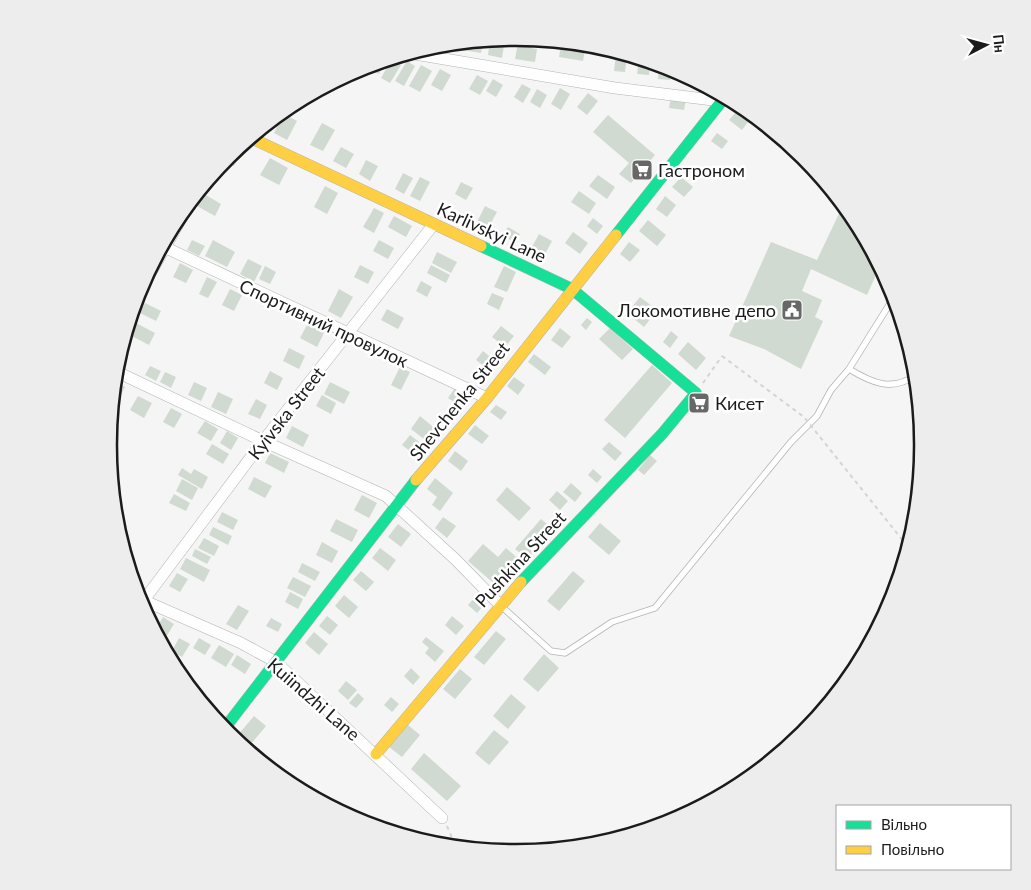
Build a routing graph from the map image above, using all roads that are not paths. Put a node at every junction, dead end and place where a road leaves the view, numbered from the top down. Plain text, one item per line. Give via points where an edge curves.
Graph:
1 (426, 57) edge
2 (711, 98) edge
3 (720, 103) edge
4 (258, 141) edge
5 (434, 224) junction
6 (168, 249) edge
7 (572, 289) junction
8 (889, 305) edge
9 (348, 335) junction
10 (849, 369) junction
11 (123, 374) edge
12 (909, 380) edge
13 (696, 393) joint
14 (487, 398) junction
15 (263, 441) junction
16 (395, 505) junction
17 (146, 594) edge
18 (150, 604) edge
19 (500, 605) junction
20 (276, 662) junction
21 (229, 722) edge
22 (376, 754) junction
23 (442, 818) road end

1 - 2 street via 615,88
3 - 7 street, Shevchenka Street
4 - 5 street, Karlіvskyi Lane
5 - 7 street, Karlіvskyi Lane
5 - 9 street, Kyivska Street
6 - 9 street, Спортивний провулок
7 - 13 street, Karlіvskyi Lane
7 - 14 street, Shevchenka Street
8 - 10 lane
9 - 14 street, Спортивний провулок
9 - 15 street, Kyivska Street
10 - 12 lane via 891,385
10 - 19 lane via 831,390 817,416 791,442 655,608 612,622 565,653 551,651
11 - 15 street
13 - 19 street, Pushkina Street via 662,434
14 - 16 street, Shevchenka Street
15 - 16 street via 386,496
15 - 17 street, Kyivska Street
16 - 19 street
16 - 20 street, Shevchenka Street
18 - 20 street, Kuiindzhi Lane via 241,643
19 - 22 street, Pushkina Street
20 - 21 street, Shevchenka Street
20 - 22 street, Kuiindzhi Lane
22 - 23 street, Kuiindzhi Lane

